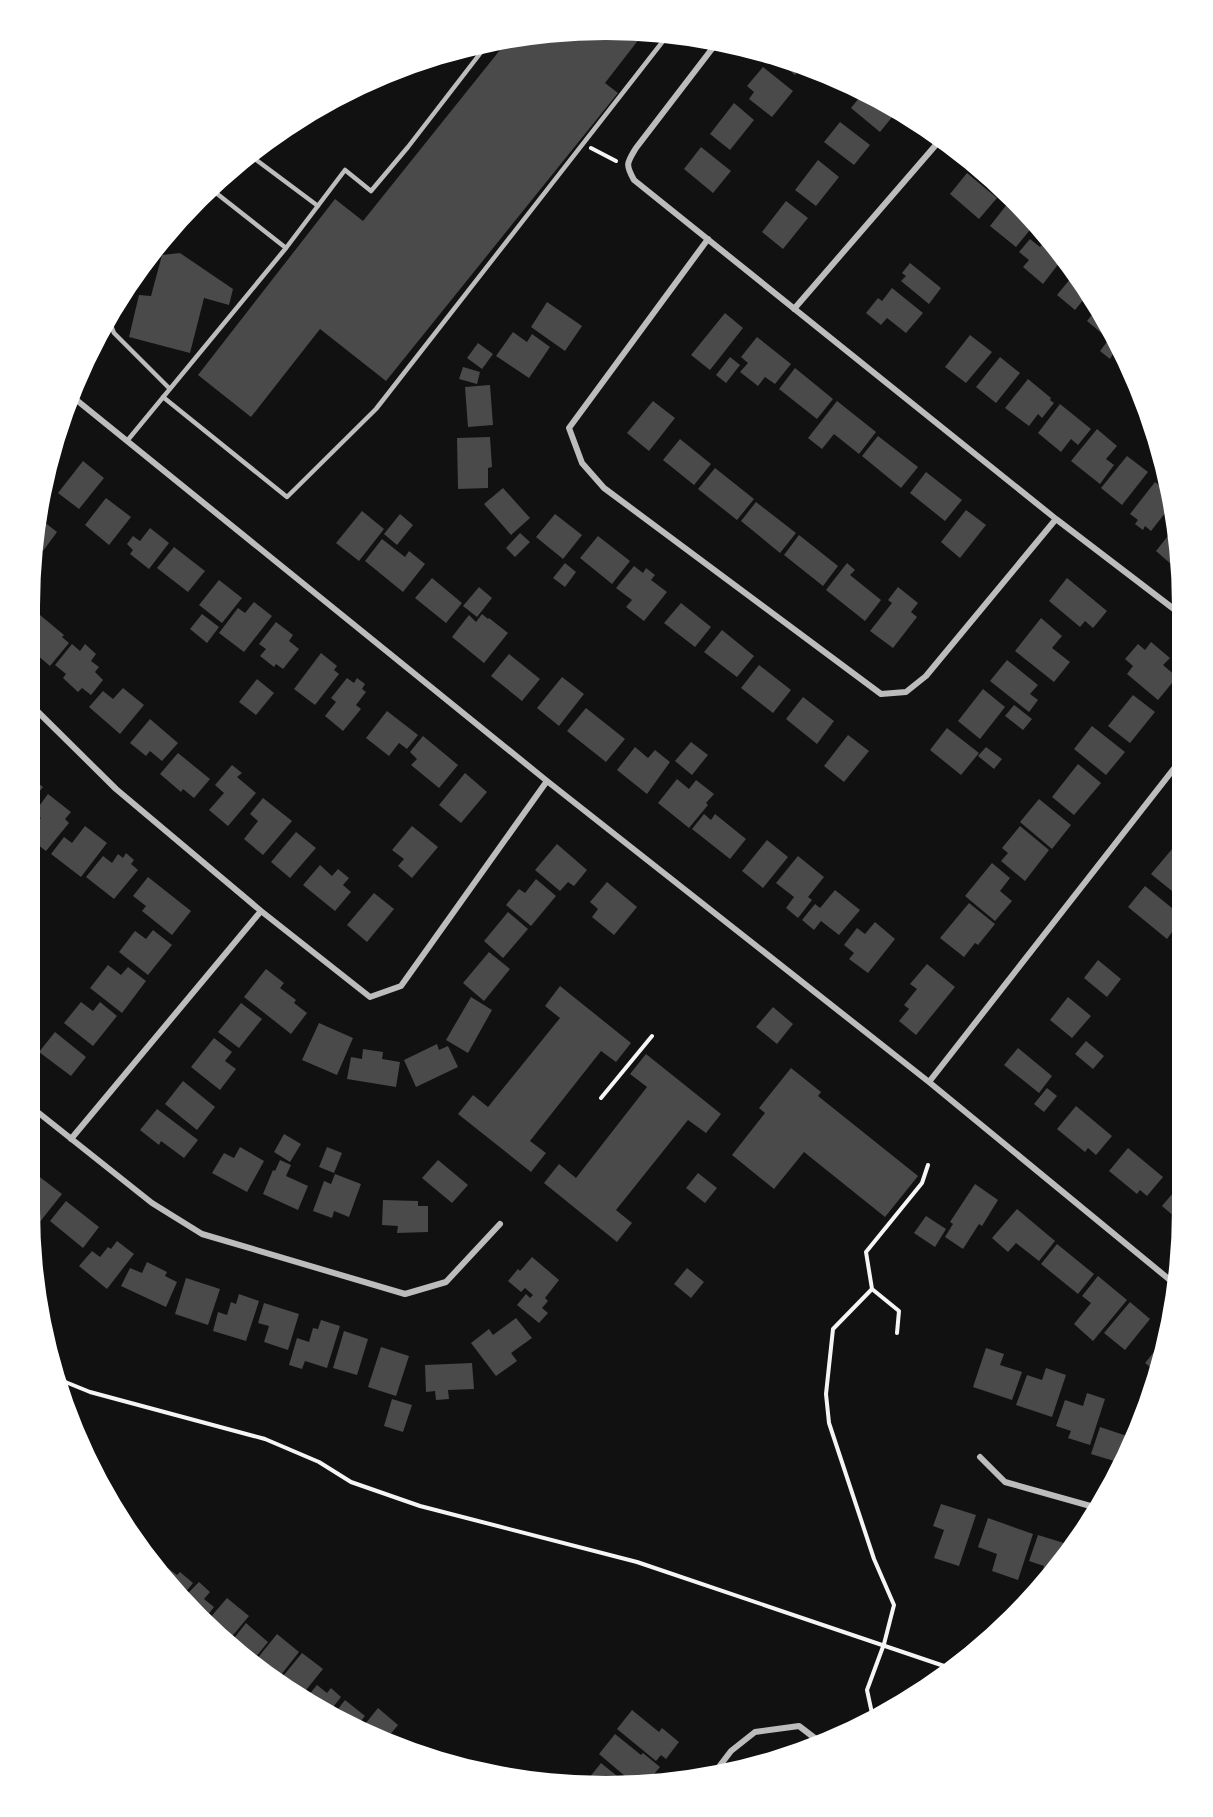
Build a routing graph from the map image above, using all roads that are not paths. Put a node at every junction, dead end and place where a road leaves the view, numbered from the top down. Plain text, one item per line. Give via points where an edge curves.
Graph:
1 (661, 43) edge
2 (711, 50) edge
3 (479, 55) edge
4 (935, 146) edge
5 (257, 161) edge
6 (218, 195) edge
7 (318, 206) junction
8 (708, 239) junction
9 (286, 248) junction
10 (794, 309) junction
11 (113, 330) edge
12 (170, 389) junction
13 (163, 398) junction
14 (79, 402) edge
15 (127, 441) junction
16 (1056, 519) junction
17 (1172, 608) edge
18 (40, 714) edge
19 (1172, 771) edge
20 (547, 781) junction
21 (261, 911) junction
22 (929, 1082) junction
23 (40, 1114) edge
24 (71, 1139) junction
25 (500, 1224) dead end
26 (1168, 1279) edge
27 (980, 1456) dead end
28 (1089, 1506) edge
29 (813, 1737) edge
30 (720, 1765) edge

1 - 13 lane via 376,409 287,497
2 - 8 street via 636,148 627,168 634,180
3 - 7 lane via 371,191 345,171
4 - 10 street
5 - 7 lane
6 - 9 lane
7 - 9 lane
8 - 10 street
8 - 16 street via 569,428 582,463 604,488 882,694 906,692 926,676
9 - 12 lane
10 - 16 street
11 - 12 lane
12 - 13 lane
13 - 15 lane
14 - 15 street
15 - 20 street
16 - 17 street
18 - 21 street via 116,789
19 - 22 street
20 - 21 street via 400,986 370,998
20 - 22 street
21 - 24 street
22 - 26 street
23 - 24 street
24 - 25 street via 152,1203 202,1234 405,1294 446,1282
27 - 28 street via 1005,1482
29 - 30 street via 799,1726 755,1732

